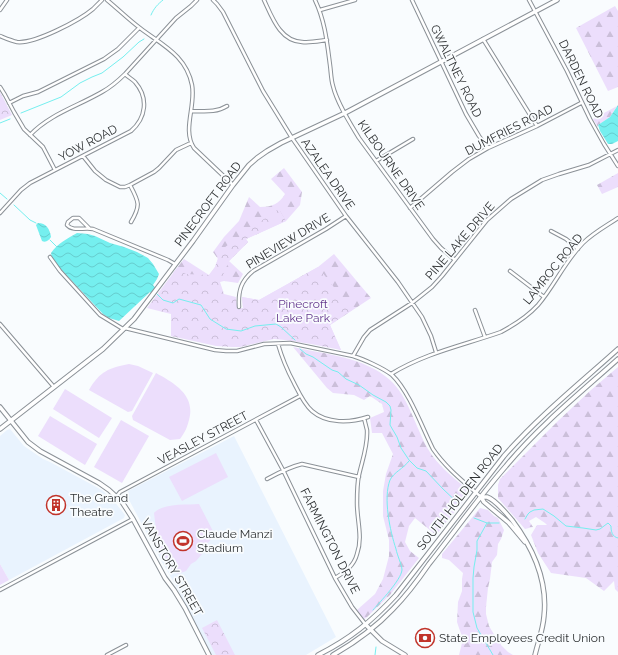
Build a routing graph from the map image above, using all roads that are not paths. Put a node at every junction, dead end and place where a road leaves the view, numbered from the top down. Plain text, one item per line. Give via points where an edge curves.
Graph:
1 (7, 0) edge
2 (102, 0) edge
3 (107, 0) edge
4 (197, 0) edge
5 (213, 0) edge
6 (264, 0) edge
7 (315, 0) edge
8 (355, 0) edge
9 (412, 0) edge
10 (529, 0) edge
11 (557, 0) edge
12 (0, 10) edge
13 (320, 10) junction
14 (535, 11) junction
15 (139, 28) junction
16 (0, 36) edge
17 (483, 39) junction
18 (156, 40) junction
19 (327, 40) junction
20 (442, 61) junction
21 (125, 74) junction
22 (0, 87) edge
23 (9, 103) junction
24 (581, 103) junction
25 (227, 106) dead end
26 (191, 111) junction
27 (345, 113) junction
28 (537, 126) junction
29 (30, 135) junction
30 (292, 138) junction
31 (413, 139) dead end
32 (191, 143) junction
33 (488, 148) junction
34 (618, 150) edge
35 (611, 154) junction
36 (83, 156) junction
37 (376, 161) junction
38 (618, 166) edge
39 (55, 170) junction
40 (130, 185) junction
41 (233, 185) junction
42 (0, 205) edge
43 (5, 208) junction
44 (410, 208) junction
45 (0, 213) edge
46 (346, 216) junction
47 (618, 218) edge
48 (131, 222) dead end
49 (90, 228) junction
50 (551, 231) dead end
51 (578, 249) junction
52 (50, 257) dead end
53 (455, 260) junction
54 (175, 264) junction
55 (510, 271) dead end
56 (544, 297) junction
57 (412, 303) junction
58 (239, 307) dead end
59 (475, 310) dead end
60 (0, 324) edge
61 (124, 329) junction
62 (485, 337) junction
63 (278, 344) junction
64 (618, 349) edge
65 (436, 352) junction
66 (353, 356) junction
67 (618, 359) edge
68 (391, 374) junction
69 (54, 387) junction
70 (300, 396) junction
71 (0, 407) edge
72 (368, 417) dead end
73 (364, 418) junction
74 (256, 420) junction
75 (11, 421) junction
76 (0, 429) edge
77 (283, 470) junction
78 (359, 477) junction
79 (267, 479) dead end
80 (476, 493) junction
81 (116, 497) junction
82 (481, 497) junction
83 (133, 519) junction
84 (530, 548) junction
85 (335, 578) junction
86 (0, 590) edge
87 (366, 625) junction
88 (370, 630) junction
89 (126, 645) dead end
90 (107, 655) edge
91 (209, 655) edge
92 (318, 655) edge
93 (333, 655) edge
94 (405, 655) edge
95 (535, 655) edge

1 - 12 street
2 - 16 street via 80,18 38,39 17,42
3 - 15 street
4 - 18 street
5 - 30 street, AZALEA DRIVE via 223,12 263,91
6 - 19 street via 282,32 292,39 302,42
7 - 13 street, KILBOURNE DRIVE
8 - 13 street
9 - 20 street, GWALTNEY ROAD
10 - 14 street, DARDEN ROAD
11 - 14 street, PINECROFT ROAD
13 - 19 street, KILBOURNE DRIVE
14 - 17 street, PINECROFT ROAD
14 - 24 street, DARDEN ROAD
15 - 18 street
15 - 23 street via 104,59 38,92
17 - 20 street, PINECROFT ROAD
17 - 28 street
18 - 21 street
18 - 26 street via 172,51 185,66 192,86
19 - 27 street, KILBOURNE DRIVE via 333,86
20 - 27 street, PINECROFT ROAD
20 - 33 street, GWALTNEY ROAD via 466,114
21 - 29 street via 109,88 47,120
21 - 36 street, YOW ROAD via 141,91 144,112 141,119 131,131
22 - 23 street
23 - 29 street via 20,124
24 - 28 street, DUMFRIES ROAD
24 - 35 street, DARDEN ROAD
25 - 26 street via 210,112
26 - 32 street
27 - 30 street, PINECROFT ROAD
27 - 37 street, KILBOURNE DRIVE
28 - 33 street, DUMFRIES ROAD
29 - 39 street via 43,147
30 - 41 street, PINECROFT ROAD via 257,158
30 - 46 street, AZALEA DRIVE
31 - 37 street
32 - 40 street via 176,150 154,172
32 - 41 street
33 - 44 street, DUMFRIES ROAD via 468,159
34 - 35 street, PINE LAKE DRIVE
35 - 38 street, DARDEN ROAD
35 - 53 street, PINE LAKE DRIVE via 589,165 542,180 511,199 487,220
36 - 39 street, YOW ROAD
36 - 40 street via 94,171 106,180 120,187
37 - 44 street, KILBOURNE DRIVE
39 - 43 street, YOW ROAD via 30,183
40 - 48 street via 138,206
41 - 54 street, PINECROFT ROAD
42 - 43 street
43 - 45 street, YOW ROAD
44 - 53 street, KILBOURNE DRIVE via 437,244
46 - 57 street, AZALEA DRIVE
46 - 58 street, PINEVIEW DRIVE via 247,276 239,295
47 - 51 street, LAMROC ROAD via 590,237
49 - 49 street via 74,229 67,225 69,220 79,218
49 - 54 street
50 - 51 street
51 - 56 street, LAMROC ROAD
52 - 61 street via 100,315
53 - 57 street, PINE LAKE DRIVE via 442,276
54 - 61 street, PINECROFT ROAD
55 - 56 street
56 - 62 street, LAMROC ROAD via 512,326
57 - 65 street, AZALEA DRIVE via 422,317
57 - 66 street, PINE LAKE DRIVE via 370,330
59 - 62 street
60 - 69 street
61 - 63 street via 226,351
61 - 69 street, PINECROFT ROAD via 103,349
62 - 65 street, LAMROC ROAD
63 - 66 street via 290,343
63 - 70 street via 285,366
64 - 80 street, SOUTH HOLDEN ROAD via 524,434
65 - 68 street, LAMROC ROAD
66 - 68 street
67 - 82 street, SOUTH HOLDEN ROAD via 535,434
68 - 80 street via 409,400 437,455
69 - 75 street, PINECROFT ROAD
70 - 73 street via 312,411 328,420 337,422
70 - 74 street, VEASLEY STREET
71 - 75 street, VANSTORY STREET
72 - 73 street
73 - 78 street via 367,438
74 - 77 street, FARMINGTON DRIVE
74 - 81 street, VEASLEY STREET via 120,492
75 - 76 street, PINECROFT ROAD
75 - 81 street, VANSTORY STREET via 28,442 40,451 99,483
77 - 78 street via 302,464
77 - 79 street
77 - 85 street, FARMINGTON DRIVE
78 - 85 street via 357,505 360,547 353,564
80 - 82 street
80 - 87 street, SOUTH HOLDEN ROAD via 396,595
81 - 83 street, VANSTORY STREET
82 - 84 street via 509,523
82 - 84 street via 488,498 499,506 519,529
82 - 88 street, SOUTH HOLDEN ROAD via 402,600
83 - 86 street
83 - 91 street, VANSTORY STREET
84 - 95 street via 538,566 544,599 542,630
85 - 87 street, FARMINGTON DRIVE
87 - 88 street, FARMINGTON DRIVE
87 - 92 street, SOUTH HOLDEN ROAD
88 - 93 street, SOUTH HOLDEN ROAD
88 - 94 street, FARMINGTON DRIVE
89 - 90 street

